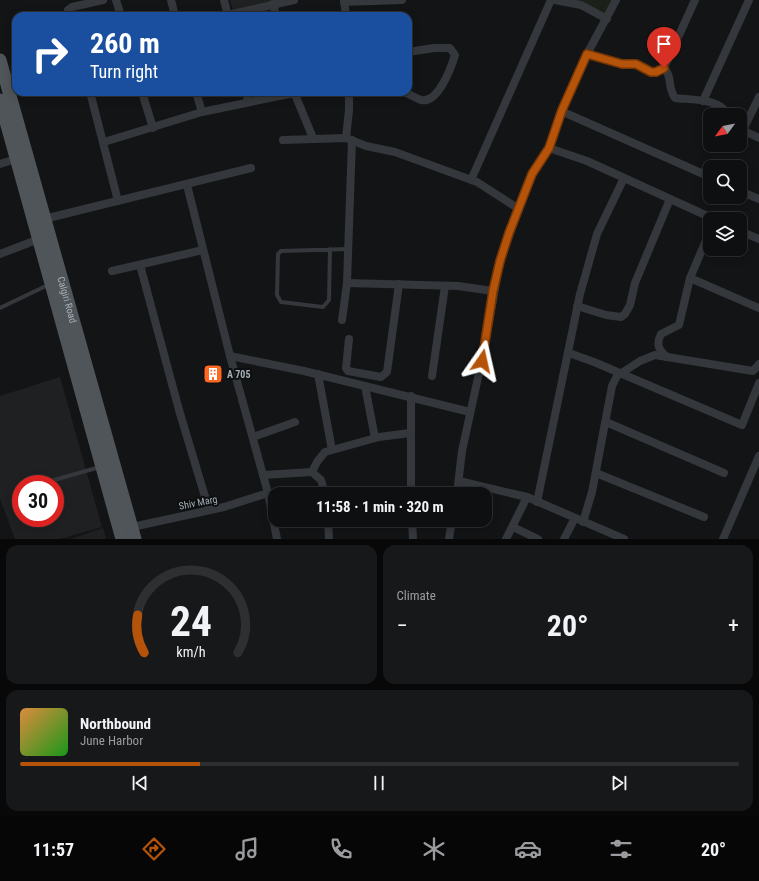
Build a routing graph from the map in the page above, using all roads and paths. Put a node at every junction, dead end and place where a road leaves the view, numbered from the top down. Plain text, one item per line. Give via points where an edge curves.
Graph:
1 (103, 0) edge
2 (116, 0) edge
3 (171, 0) edge
4 (224, 0) edge
5 (294, 0) edge
6 (402, 0) edge
7 (551, 0) edge
8 (555, 0) edge
9 (616, 0) edge
10 (695, 0) edge
11 (749, 0) edge
12 (344, 1) edge
13 (273, 4) junction
14 (68, 12) edge
15 (120, 12) edge
16 (174, 12) edge
17 (227, 12) edge
18 (240, 12) edge
19 (275, 12) edge
20 (345, 12) edge
21 (607, 19) junction
22 (412, 51) edge
23 (587, 54) junction
24 (0, 60) edge
25 (664, 68) junction
26 (91, 96) edge
27 (143, 96) edge
28 (197, 96) edge
29 (247, 96) edge
30 (279, 96) edge
31 (295, 96) edge
32 (349, 96) edge
33 (412, 96) edge
34 (759, 98) edge
35 (0, 100) edge
36 (703, 101) junction
37 (248, 102) junction
38 (722, 108) edge
39 (562, 110) junction
40 (202, 112) junction
41 (747, 121) edge
42 (153, 128) junction
43 (747, 132) edge
44 (4, 133) edge
45 (313, 138) junction
46 (759, 138) edge
47 (349, 139) junction
48 (284, 140) dead end
49 (104, 142) junction
50 (549, 148) junction
51 (16, 159) junction
52 (0, 164) edge
53 (252, 168) dead end
54 (703, 175) edge
55 (624, 178) junction
56 (471, 180) junction
57 (187, 185) junction
58 (747, 194) edge
59 (670, 199) junction
60 (759, 199) edge
61 (118, 201) junction
62 (519, 209) junction
63 (703, 214) edge
64 (39, 221) junction
65 (747, 234) edge
66 (39, 239) junction
67 (759, 239) edge
68 (703, 247) edge
69 (330, 249) junction
70 (348, 249) junction
71 (203, 250) junction
72 (0, 254) edge
73 (140, 265) junction
74 (112, 271) dead end
75 (690, 278) junction
76 (347, 283) junction
77 (51, 284) junction
78 (399, 284) junction
79 (445, 286) junction
80 (493, 291) junction
81 (577, 306) junction
82 (0, 308) edge
83 (759, 308) edge
84 (342, 320) dead end
85 (349, 339) dead end
86 (568, 353) junction
87 (230, 356) junction
88 (667, 358) junction
89 (759, 364) edge
90 (753, 371) junction
91 (318, 374) junction
92 (621, 374) junction
93 (432, 376) dead end
94 (759, 383) edge
95 (365, 386) junction
96 (411, 396) junction
97 (470, 412) junction
98 (295, 422) dead end
99 (606, 422) junction
100 (410, 433) junction
101 (253, 437) junction
102 (375, 438) junction
103 (332, 450) junction
104 (759, 456) edge
105 (102, 466) junction
106 (312, 472) junction
107 (596, 473) junction
108 (724, 473) dead end
109 (263, 475) junction
110 (64, 477) edge
111 (459, 481) junction
112 (324, 487) edge
113 (411, 487) edge
114 (458, 487) edge
115 (268, 493) joint
116 (527, 497) junction
117 (538, 502) junction
118 (209, 510) junction
119 (575, 518) junction
120 (704, 518) dead end
121 (584, 522) junction
122 (275, 527) edge
123 (328, 527) edge
124 (412, 527) edge
125 (451, 527) edge
126 (512, 527) junction
127 (133, 533) edge
128 (122, 539) edge
129 (277, 539) edge
130 (329, 539) edge
131 (413, 539) edge
132 (449, 539) edge
133 (506, 539) edge
134 (538, 539) edge
135 (564, 539) edge
136 (624, 539) edge
137 (723, 539) edge

1 - 14 street via 72,7
2 - 15 street
3 - 16 street
4 - 17 street
5 - 13 street
6 - 12 street
7 - 56 street
8 - 21 street via 581,5
9 - 21 street
10 - 25 street
11 - 36 street
12 - 20 street
13 - 18 street
13 - 19 street
21 - 23 street
22 - 33 street via 450,48 455,55 438,92 430,99 422,100
23 - 25 street via 622,64 636,64 651,72
23 - 39 street
24 - 64 main road, Calgiri Road
25 - 36 street via 669,78 670,91 675,98
26 - 49 street
27 - 42 street
28 - 40 street
29 - 37 street
30 - 37 street
31 - 45 street
32 - 47 street
34 - 41 street
35 - 44 main road, Calgiri Road
36 - 38 street via 712,102
37 - 40 street
39 - 50 street
39 - 54 street
40 - 42 street
42 - 49 street
43 - 46 street
44 - 51 main road, Calgiri Road
45 - 47 street
45 - 48 street
47 - 56 street via 366,146 395,152
47 - 70 street
49 - 61 street
50 - 55 street via 587,160
50 - 62 street via 532,174
51 - 52 street
51 - 64 main road, Calgiri Road
53 - 57 street
55 - 59 street
55 - 81 street via 597,234
56 - 62 street
57 - 61 street
57 - 71 street
58 - 60 street
59 - 63 street
59 - 81 street via 651,240 625,314 620,317 606,315
61 - 64 street
62 - 80 street via 500,261
64 - 66 main road, Calgiri Road
64 - 127 main road, Calgiri Road
65 - 67 street
66 - 72 street
66 - 77 main road, Calgiri Road
68 - 75 street
69 - 69 lane via 281,251 278,254 277,296 280,302 324,307 327,304
69 - 70 lane
70 - 76 street
71 - 73 street
71 - 87 street
73 - 74 street
73 - 118 street
75 - 83 street
75 - 88 street via 679,325 661,334 657,342 659,350
76 - 78 street
76 - 84 street
77 - 82 lane
77 - 105 main road, Calgiri Road
78 - 79 street
78 - 85 street via 387,372 381,377 348,371 346,368
79 - 80 street
79 - 93 street
80 - 97 street
81 - 86 street
86 - 92 street
86 - 117 street
87 - 91 street
87 - 101 street
88 - 90 street
88 - 92 street via 655,355 640,361
89 - 90 street
90 - 94 street
91 - 95 street
91 - 103 street
92 - 94 street via 742,425
92 - 99 street via 616,376 612,386
95 - 96 street
95 - 102 street
96 - 97 street
96 - 100 street
97 - 111 street
98 - 101 street
99 - 107 street
99 - 108 street
100 - 102 street
100 - 113 street
101 - 109 street
102 - 103 street
103 - 106 street via 325,452 316,462
104 - 137 street
105 - 110 lane
105 - 128 main road, Calgiri Road
106 - 109 street
106 - 112 street via 322,480
107 - 120 street
107 - 121 street
109 - 115 street
111 - 114 street
111 - 116 street
115 - 118 street, Shiv Marg
116 - 117 street
116 - 126 street
117 - 119 street
118 - 127 street, Shiv Marg
119 - 121 street
119 - 135 street
121 - 136 street
122 - 129 street
123 - 130 street
124 - 131 street
125 - 132 street
126 - 133 street
126 - 134 street

